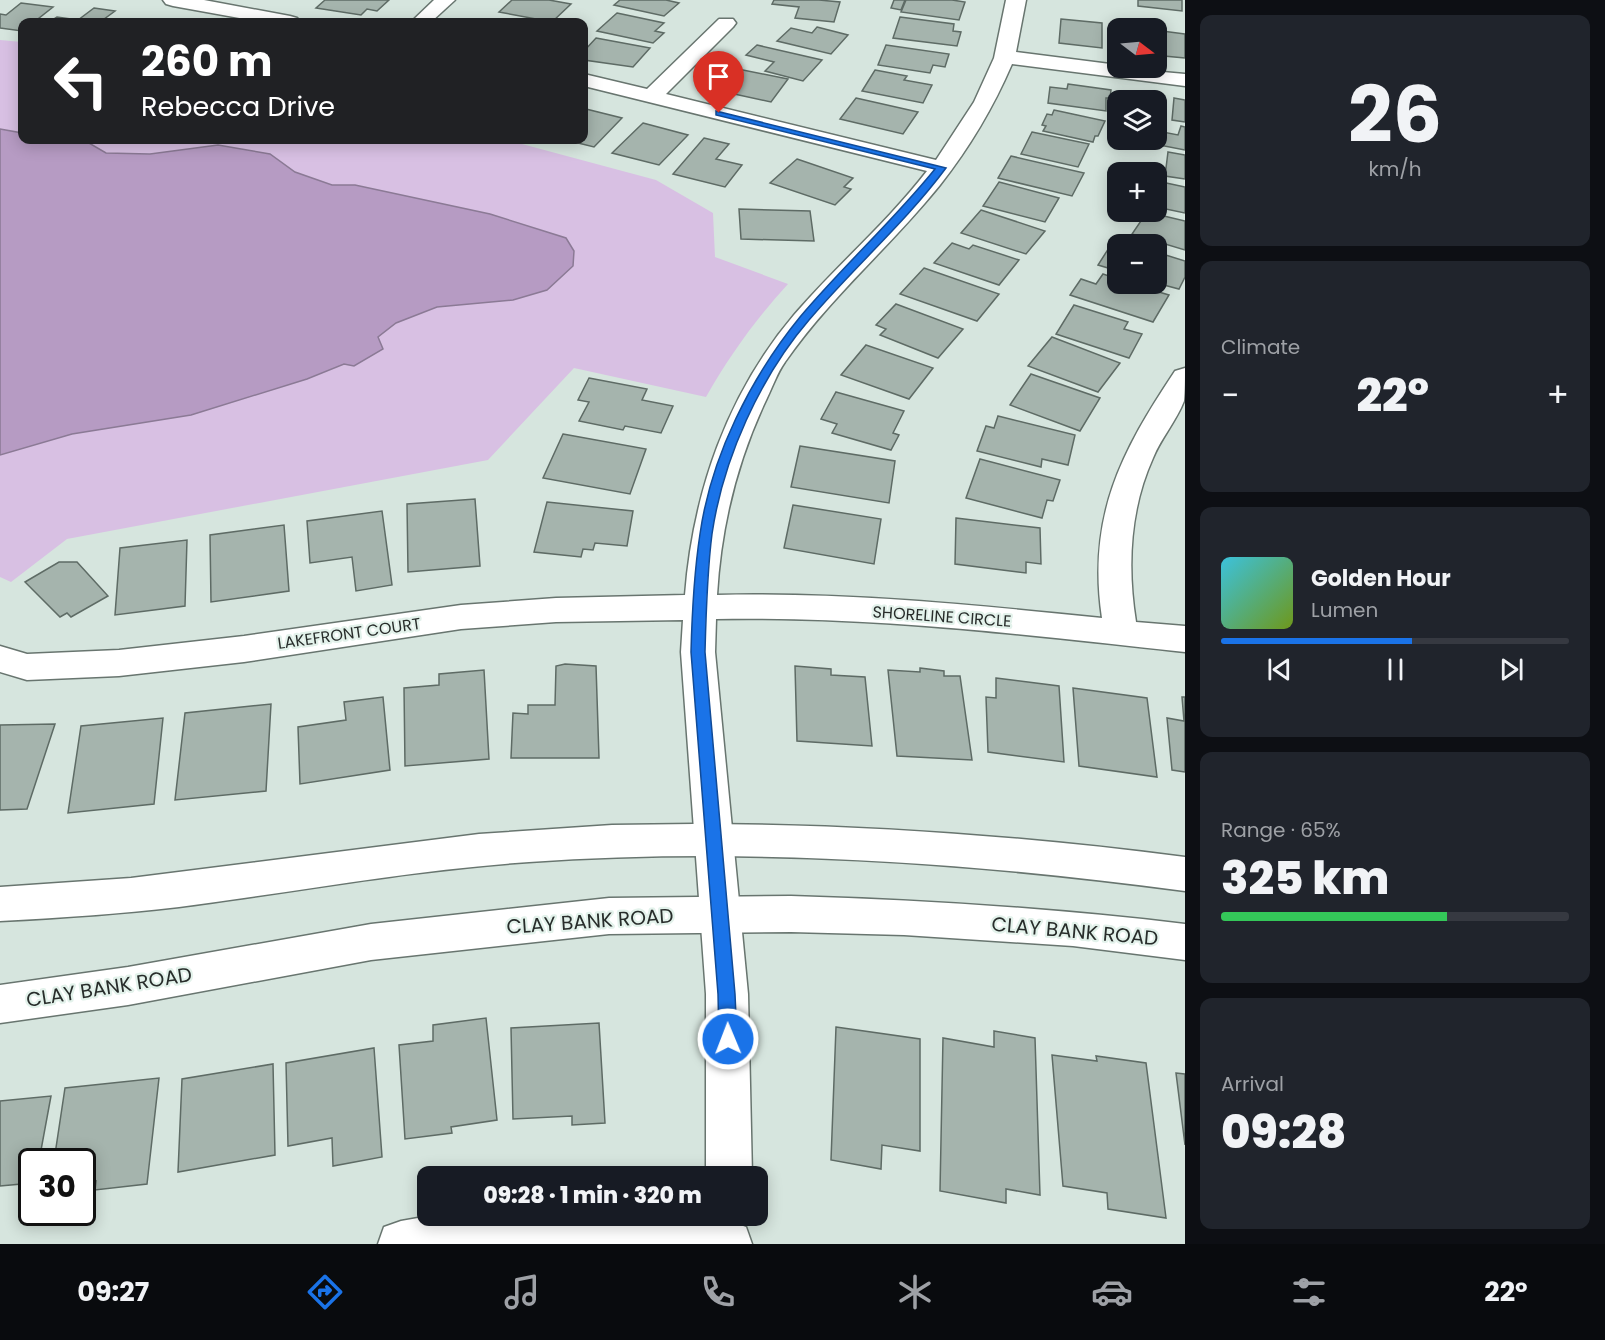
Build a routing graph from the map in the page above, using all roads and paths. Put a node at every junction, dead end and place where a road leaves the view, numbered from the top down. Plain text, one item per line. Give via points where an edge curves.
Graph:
1 (173, 0) edge
2 (445, 0) edge
3 (1016, 0) edge
4 (269, 18) edge
5 (425, 18) edge
6 (726, 23) dead end
7 (1004, 57) junction
8 (588, 81) edge
9 (1185, 81) edge
10 (651, 97) junction
11 (941, 168) junction
12 (1185, 377) edge
13 (699, 607) junction
14 (1121, 631) junction
15 (1185, 639) edge
16 (0, 659) edge
17 (714, 838) junction
18 (1185, 874) edge
19 (0, 904) edge
20 (720, 914) junction
21 (1185, 942) edge
22 (0, 1004) edge
23 (729, 1166) edge
24 (726, 1237) edge
25 (401, 1244) edge

1 - 4 street
2 - 5 street
3 - 7 street
6 - 10 street
7 - 9 street
7 - 11 street via 980,109
8 - 10 street
10 - 11 street
11 - 13 street via 805,318 773,360 742,418 722,472 706,532
12 - 14 street via 1142,451 1122,502 1114,596
13 - 14 street, SHORELINE CIRCLE via 937,614
13 - 16 street, LAKEFRONT COURT via 556,610 461,617 119,663 27,667
13 - 17 street via 698,652
14 - 15 street, SHORELINE CIRCLE
17 - 18 street via 902,844 1066,857
17 - 19 street via 647,839 399,858 131,895
17 - 20 street
20 - 21 street, CLAY BANK ROAD via 904,917 1073,928
20 - 22 street, CLAY BANK ROAD via 609,916 371,942 128,986
20 - 23 street via 727,994
24 - 25 street via 584,1224 506,1228

